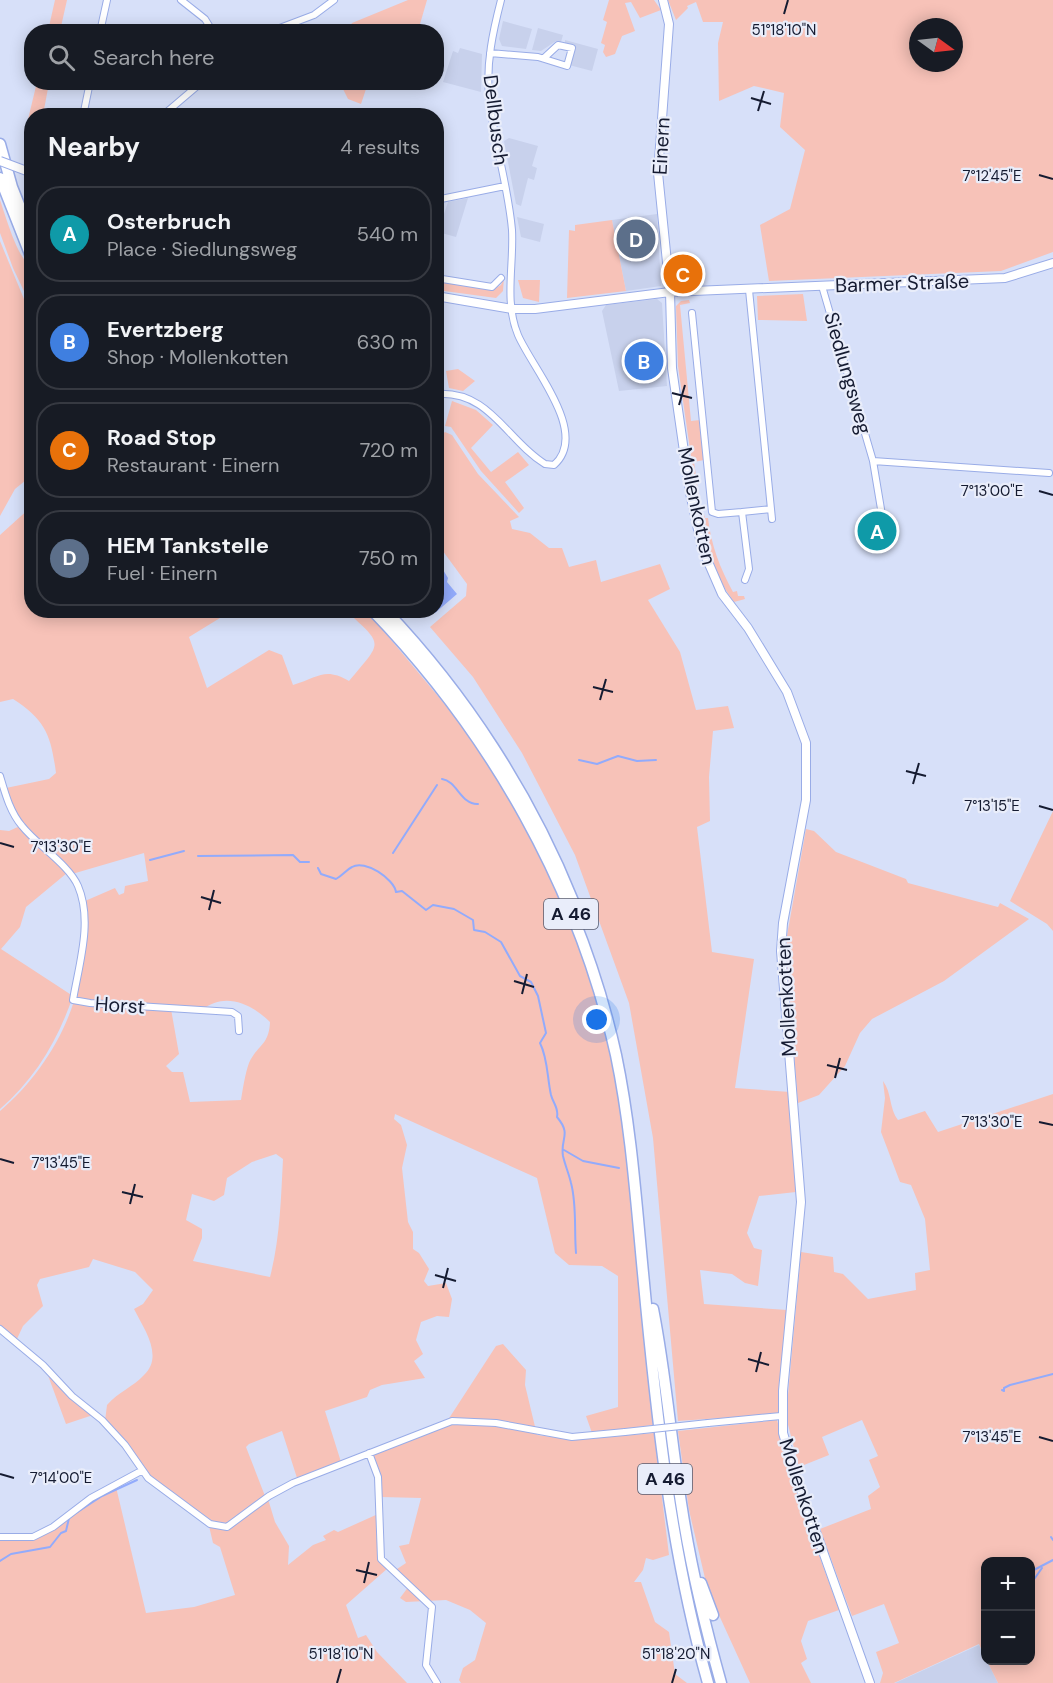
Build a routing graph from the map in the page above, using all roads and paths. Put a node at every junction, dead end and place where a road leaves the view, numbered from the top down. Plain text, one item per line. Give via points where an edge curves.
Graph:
1 (107, 0) edge
2 (181, 0) edge
3 (334, 0) edge
4 (501, 0) edge
5 (663, 0) edge
6 (102, 24) edge
7 (208, 24) edge
8 (290, 24) edge
9 (490, 52) junction
10 (544, 58) junction
11 (88, 90) edge
12 (193, 90) edge
13 (84, 108) edge
14 (171, 108) edge
15 (0, 144) edge
16 (0, 161) edge
17 (24, 170) edge
18 (0, 178) edge
19 (505, 186) junction
20 (444, 198) edge
21 (24, 217) edge
22 (24, 241) edge
23 (1053, 263) edge
24 (501, 278) dead end
25 (444, 279) edge
26 (822, 286) junction
27 (749, 290) junction
28 (670, 292) junction
29 (444, 297) edge
30 (512, 309) junction
31 (692, 313) dead end
32 (444, 395) edge
33 (873, 461) junction
34 (1049, 473) dead end
35 (771, 509) junction
36 (742, 512) junction
37 (882, 515) dead end
38 (772, 519) dead end
39 (745, 580) dead end
40 (380, 618) edge
41 (392, 618) edge
42 (0, 776) edge
43 (239, 1031) dead end
44 (0, 1329) edge
45 (782, 1416) junction
46 (369, 1453) junction
47 (141, 1471) junction
48 (0, 1537) edge
49 (689, 1552) junction
50 (713, 1615) dead end
51 (437, 1683) edge
52 (708, 1683) edge
53 (721, 1683) edge
54 (870, 1683) edge

1 - 6 street
2 - 7 street
3 - 8 street via 314,15
4 - 9 street, Dellbusch
5 - 28 main road, Einern via 669,24 658,173
9 - 10 street, Dellbusch
9 - 19 street, Dellbusch via 489,93
10 - 10 street, Dellbusch via 567,66 572,48 558,45
11 - 13 street
12 - 14 street
15 - 21 highway
16 - 17 main road, bridge
18 - 22 highway
19 - 20 street, Dellbusch
19 - 30 street, Dellbusch via 512,231
23 - 26 main road, Barmer Straße via 1005,278
24 - 25 street via 492,287
26 - 27 main road, Barmer Straße
26 - 33 street, Siedlungsweg
27 - 28 main road, Barmer Straße
27 - 35 street
28 - 30 main road, Barmer Straße
28 - 45 main road, Mollenkotten via 672,368 702,548 722,594 787,692 806,743 806,801 781,937 801,1202
29 - 30 main road, Barmer Straße
30 - 32 street, Dellbusch via 517,333 565,428 567,440 562,458 554,465 545,464 481,404 463,396
31 - 36 street via 712,512
33 - 34 street, Siedlungsweg
33 - 37 street, Siedlungsweg
35 - 36 street
35 - 38 street
36 - 39 street via 749,569
40 - 52 highway, A 46 via 446,695 514,796 556,878 599,994 615,1054 631,1148 670,1510 686,1597
41 - 49 highway, A 46 via 455,693 513,779 557,862 595,959 617,1034 632,1109 651,1298 666,1375
42 - 43 street, Horst via 13,813 22,826 78,886 85,928 73,999 232,1012 238,1016
44 - 47 street via 102,1420 126,1445
45 - 46 street, bridge via 573,1437 496,1423 452,1421
45 - 54 main road, Mollenkotten via 796,1476
46 - 47 street via 293,1482 227,1527 210,1524
46 - 51 street via 378,1477 381,1559 432,1607 426,1665
47 - 48 street via 91,1498 33,1537
49 - 50 highway
49 - 53 highway, A 46

